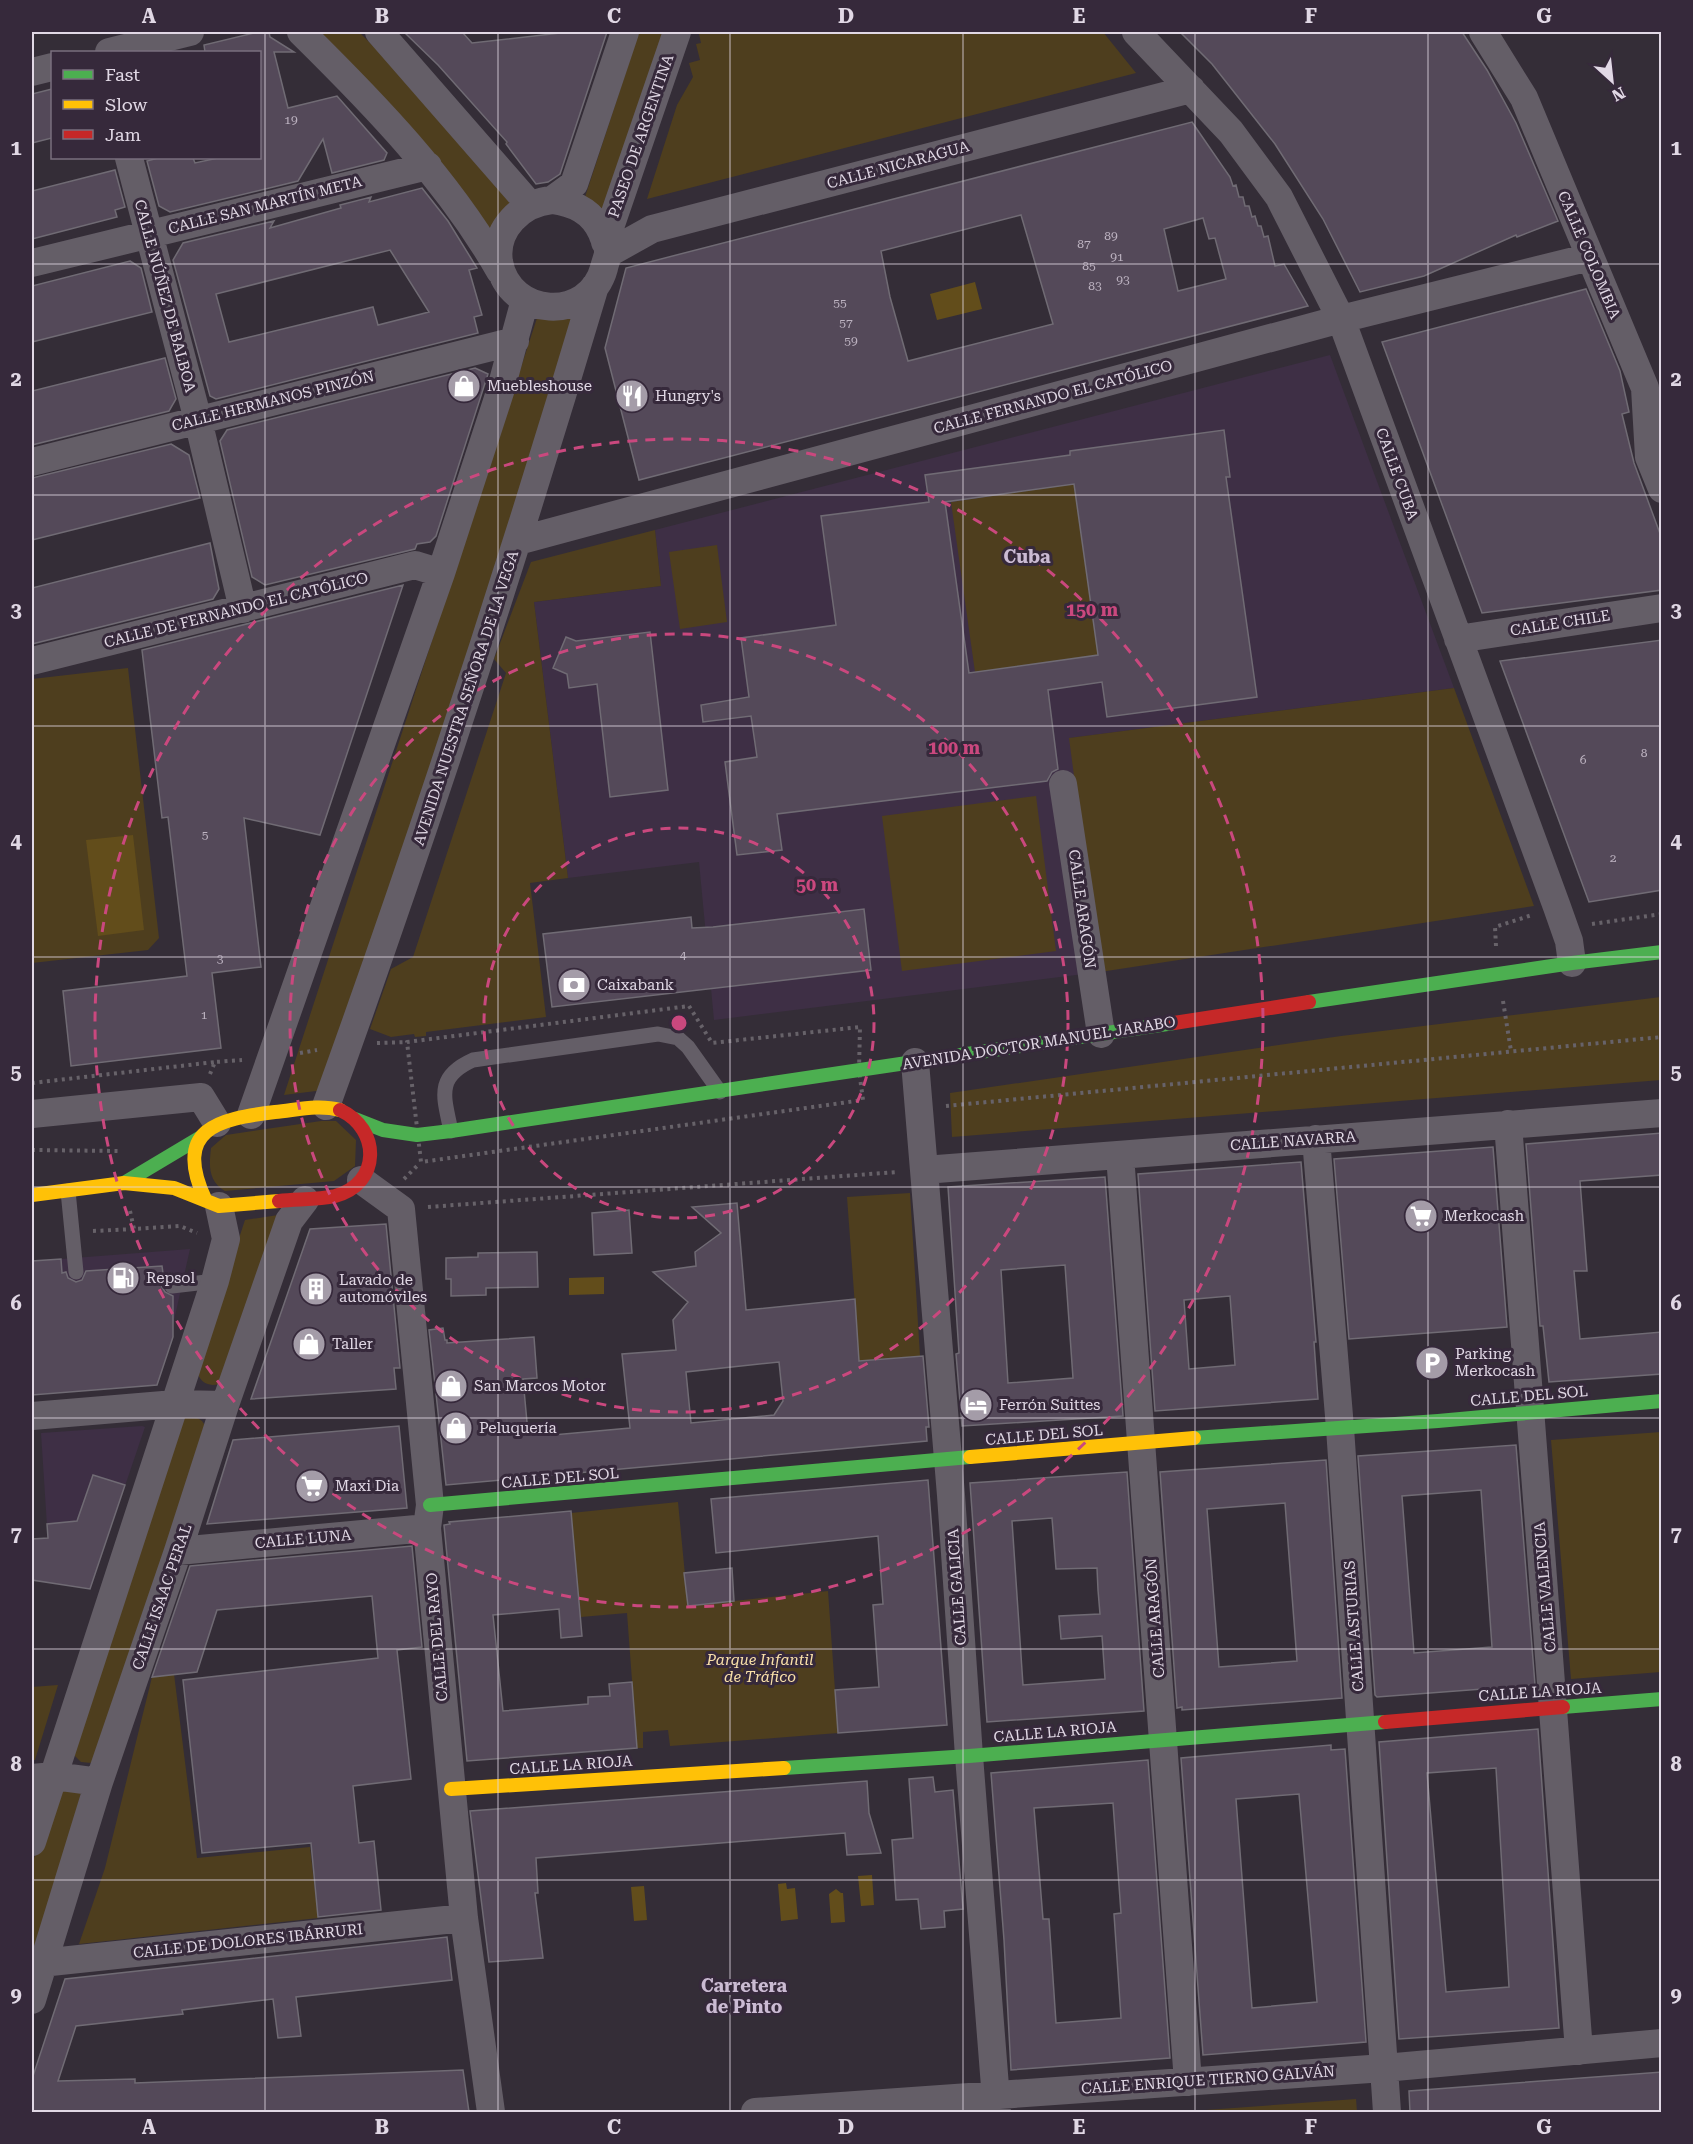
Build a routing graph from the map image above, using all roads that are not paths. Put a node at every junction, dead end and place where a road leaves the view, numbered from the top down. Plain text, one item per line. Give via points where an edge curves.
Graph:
1 (190, 32) edge
2 (301, 32) edge
3 (379, 32) edge
4 (625, 32) edge
5 (677, 32) edge
6 (1136, 32) edge
7 (1483, 32) edge
8 (113, 51) edge
9 (51, 66) edge
10 (32, 72) edge
11 (1191, 89) junction
12 (129, 159) edge
13 (428, 166) junction
14 (541, 202) junction
15 (148, 234) junction
16 (607, 247) junction
17 (1590, 257) junction
18 (32, 263) edge
19 (503, 276) junction
20 (595, 286) junction
21 (525, 300) junction
22 (1341, 319) junction
23 (515, 341) junction
24 (198, 420) junction
25 (32, 462) edge
26 (1662, 489) edge
27 (518, 541) junction
28 (441, 573) junction
29 (1662, 608) edge
30 (243, 609) junction
31 (1458, 639) junction
32 (32, 661) edge
33 (1064, 784) dead end
34 (1662, 952) edge
35 (1572, 963) junction
36 (1101, 1034) junction
37 (915, 1062) junction
38 (720, 1092) junction
39 (326, 1106) junction
40 (1662, 1113) edge
41 (32, 1114) edge
42 (251, 1115) junction
43 (355, 1119) junction
44 (1508, 1124) junction
45 (209, 1130) junction
46 (450, 1131) junction
47 (417, 1135) junction
48 (1316, 1139) junction
49 (1120, 1155) junction
50 (924, 1170) junction
51 (365, 1175) junction
52 (124, 1183) junction
53 (68, 1191) junction
54 (32, 1195) edge
55 (305, 1200) junction
56 (212, 1202) junction
57 (76, 1272) dead end
58 (215, 1281) junction
59 (172, 1286) dead end
60 (1662, 1401) edge
61 (175, 1404) junction
62 (225, 1405) junction
63 (1530, 1413) junction
64 (32, 1416) edge
65 (1340, 1428) junction
66 (1142, 1442) junction
67 (948, 1461) junction
68 (429, 1517) junction
69 (178, 1551) junction
70 (1662, 1700) edge
71 (1555, 1708) junction
72 (1360, 1723) junction
73 (1164, 1739) junction
74 (969, 1756) junction
75 (43, 1777) edge
76 (99, 1782) junction
77 (451, 1789) junction
78 (32, 1842) edge
79 (465, 1918) junction
80 (38, 1963) edge
81 (32, 2000) edge
82 (1662, 2043) edge
83 (1580, 2051) junction
84 (1384, 2067) junction
85 (1188, 2082) junction
86 (996, 2104) edge
87 (491, 2112) edge
88 (755, 2112) edge
89 (1386, 2112) edge

1 - 8 street
2 - 13 street
3 - 14 street
4 - 14 street via 574,184
5 - 16 street, PASEO DE ARGENTINA
6 - 11 street, CALLE CUBA
7 - 17 street, CALLE COLOMBIA via 1524,98
9 - 10 street
11 - 16 street, CALLE NICARAGUA via 652,229
11 - 22 street, CALLE CUBA via 1231,132 1279,197
12 - 15 street, CALLE NÚÑEZ DE BALBOA
13 - 15 street, CALLE SAN MARTÍN META
13 - 19 street via 482,239
14 - 16 street via 569,202 586,211 598,225
14 - 19 street via 516,214 506,227 500,243
15 - 18 street, CALLE SAN MARTÍN META
15 - 24 street, CALLE NÚÑEZ DE BALBOA
16 - 20 street via 602,274
17 - 22 street, CALLE FERNANDO EL CATÓLICO
17 - 26 street, CALLE COLOMBIA via 1646,388 1649,457
19 - 21 street
20 - 21 street via 584,297 555,307
20 - 27 street, AVENIDA NUESTRA SEÑORA DE LA VEGA
21 - 23 street
22 - 27 street, CALLE FERNANDO EL CATÓLICO
22 - 31 street, CALLE CUBA
23 - 24 street, CALLE HERMANOS PINZÓN
23 - 28 street
24 - 25 street, CALLE HERMANOS PINZÓN
24 - 30 street, CALLE NÚÑEZ DE BALBOA
27 - 39 street, AVENIDA NUESTRA SEÑORA DE LA VEGA via 400,898
28 - 30 street, CALLE DE FERNANDO EL CATÓLICO via 415,565
28 - 42 street
29 - 31 street, CALLE CHILE
30 - 32 street, CALLE DE FERNANDO EL CATÓLICO
31 - 35 street, CALLE CUBA via 1569,941
33 - 36 street, CALLE ARAGÓN
34 - 35 street, AVENIDA DOCTOR MANUEL JARABO
35 - 36 street, AVENIDA DOCTOR MANUEL JARABO
36 - 37 street, AVENIDA DOCTOR MANUEL JARABO
37 - 38 street, AVENIDA DOCTOR MANUEL JARABO
37 - 50 street, CALLE GALICIA
38 - 46 street, AVENIDA DOCTOR MANUEL JARABO
38 - 46 lane via 688,1047 678,1038 658,1035 473,1060 457,1067 443,1094
39 - 42 street
39 - 43 street, AVENIDA DOCTOR MANUEL JARABO
40 - 44 street, CALLE NAVARRA
41 - 45 street via 201,1097
42 - 45 street
43 - 47 street, AVENIDA DOCTOR MANUEL JARABO via 383,1130
43 - 51 street via 366,1133 371,1151
44 - 48 street, CALLE NAVARRA
44 - 63 street, CALLE VALENCIA
45 - 52 street
45 - 56 street via 194,1157 195,1176
46 - 47 street, AVENIDA DOCTOR MANUEL JARABO
47 - 51 street, AVENIDA DOCTOR MANUEL JARABO via 392,1150
48 - 49 street, CALLE NAVARRA
48 - 65 street, CALLE ASTURIAS
49 - 50 street, CALLE NAVARRA
49 - 66 street, CALLE ARAGÓN
50 - 67 street, CALLE GALICIA
51 - 55 street, AVENIDA DOCTOR MANUEL JARABO via 335,1196
51 - 68 street, CALLE DEL RAYO via 401,1209
52 - 53 street
52 - 56 street via 174,1188
53 - 54 street
53 - 57 lane
55 - 56 street, AVENIDA DOCTOR MANUEL JARABO
55 - 62 street, CALLE ISAAC PERAL via 289,1221
56 - 58 street via 226,1239
58 - 59 lane
58 - 61 street
60 - 63 street, CALLE DEL SOL
61 - 62 street
61 - 64 street
61 - 75 street
62 - 69 street, CALLE ISAAC PERAL
63 - 65 street, CALLE DEL SOL
63 - 71 street, CALLE VALENCIA
65 - 66 street, CALLE DEL SOL
65 - 72 street, CALLE ASTURIAS
66 - 67 street, CALLE DEL SOL
66 - 73 street, CALLE ARAGÓN
67 - 68 street, CALLE DEL SOL
67 - 74 street, CALLE GALICIA
68 - 69 street, CALLE LUNA
68 - 77 street, CALLE DEL RAYO
69 - 76 street, CALLE ISAAC PERAL
70 - 71 street, CALLE LA RIOJA
71 - 72 street, CALLE LA RIOJA
71 - 83 street, CALLE VALENCIA
72 - 73 street, CALLE LA RIOJA
72 - 84 street, CALLE ASTURIAS
73 - 74 street, CALLE LA RIOJA
73 - 85 street, CALLE ARAGÓN
74 - 77 street, CALLE LA RIOJA
74 - 86 street, CALLE GALICIA
75 - 76 street
75 - 78 street
76 - 80 street, CALLE ISAAC PERAL
77 - 79 street, CALLE DEL RAYO
79 - 80 street, CALLE DE DOLORES IBÁRRURI
79 - 87 street, CALLE DEL RAYO
80 - 81 street, CALLE ISAAC PERAL
82 - 83 street, CALLE ENRIQUE TIERNO GALVÁN
83 - 84 street, CALLE ENRIQUE TIERNO GALVÁN
84 - 85 street, CALLE ENRIQUE TIERNO GALVÁN
84 - 89 street, CALLE ASTURIAS
85 - 86 street, CALLE ENRIQUE TIERNO GALVÁN
86 - 88 street, CALLE ENRIQUE TIERNO GALVÁN

